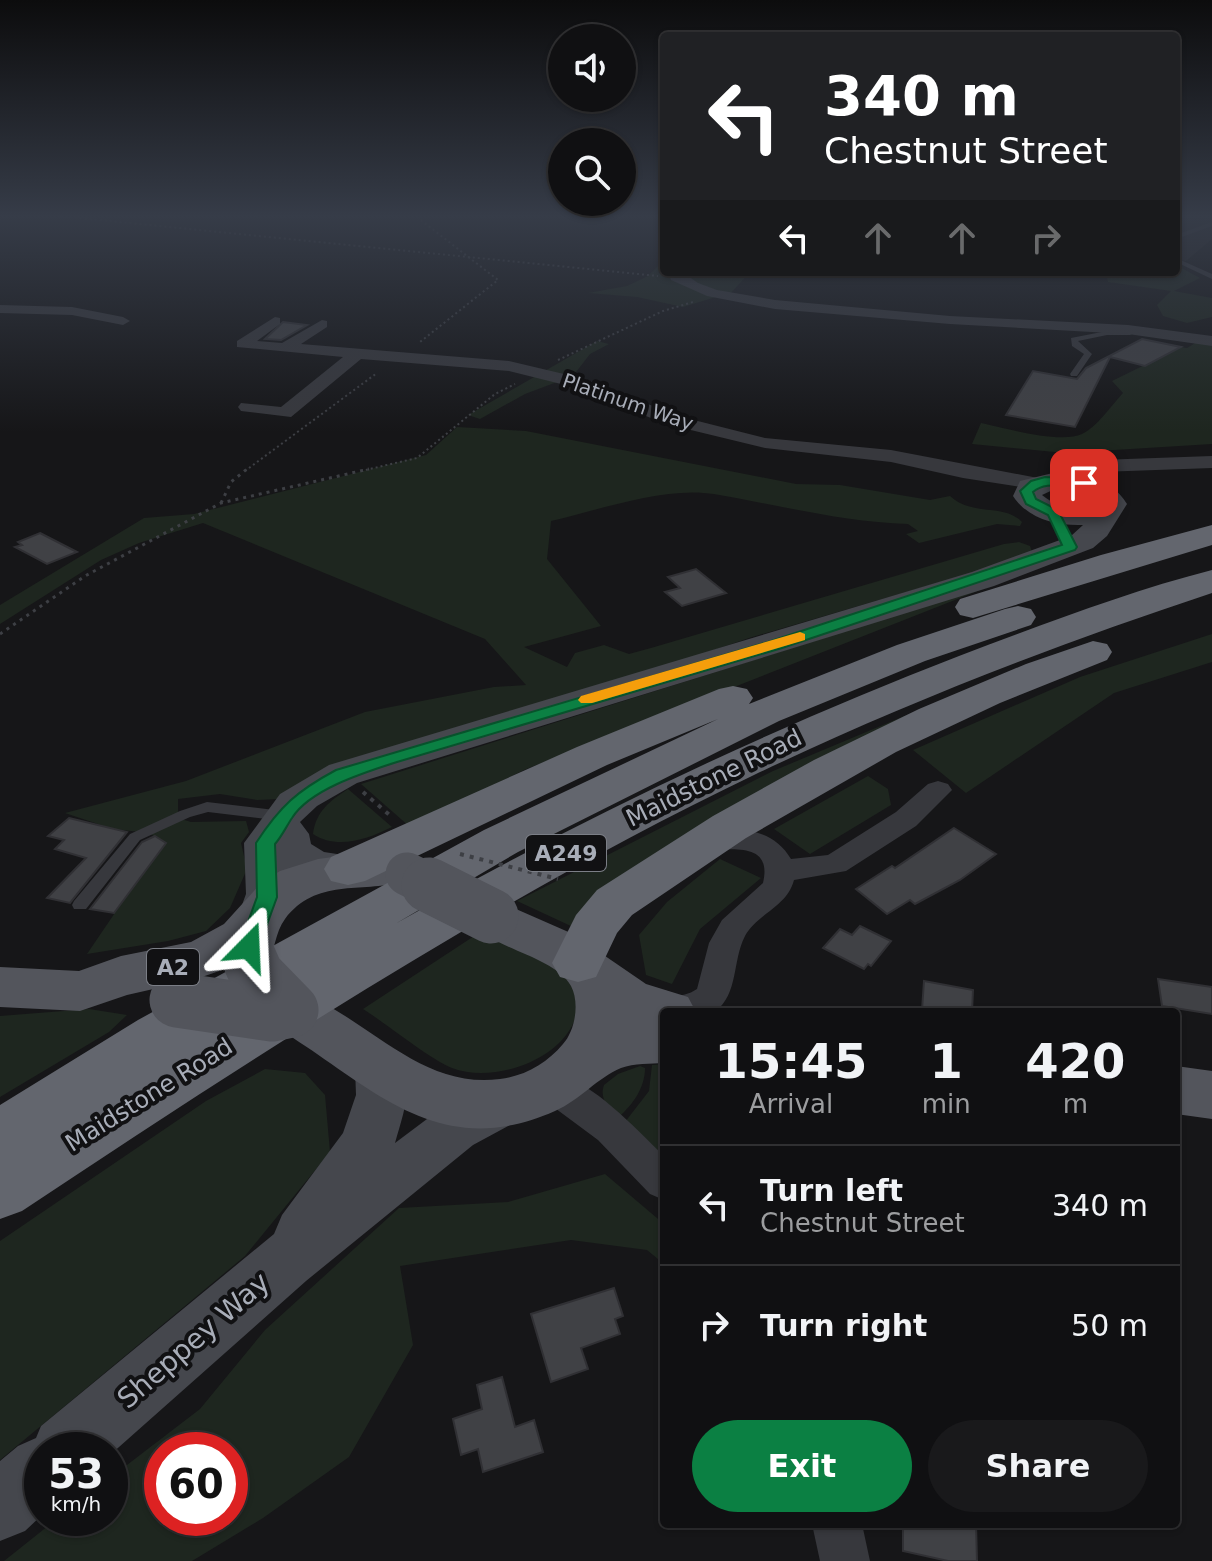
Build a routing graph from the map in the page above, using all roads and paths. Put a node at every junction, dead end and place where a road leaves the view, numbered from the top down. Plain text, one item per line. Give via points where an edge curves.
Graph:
1 (702, 287) edge
2 (718, 294) junction
3 (0, 309) edge
4 (123, 321) dead end
5 (275, 321) dead end
6 (322, 324) dead end
7 (1179, 334) junction
8 (1212, 341) edge
9 (287, 346) junction
10 (322, 347) dead end
11 (357, 354) junction
12 (553, 363) dead end
13 (1074, 374) dead end
14 (526, 378) dead end
15 (265, 398) dead end
16 (298, 403) junction
17 (247, 407) dead end
18 (1212, 462) edge
19 (1131, 466) junction
20 (1104, 503) junction
21 (1047, 505) junction
22 (1212, 535) edge
23 (1212, 556) edge
24 (1212, 581) edge
25 (1212, 610) edge
26 (0, 634) edge
27 (938, 790) dead end
28 (282, 821) junction
29 (705, 842) junction
30 (428, 863) junction
31 (337, 870) junction
32 (780, 871) junction
33 (558, 879) dead end
34 (80, 905) dead end
35 (255, 933) junction
36 (583, 966) junction
37 (0, 987) edge
38 (82, 991) junction
39 (692, 1008) edge
40 (300, 1015) junction
41 (660, 1019) edge
42 (660, 1023) edge
43 (381, 1068) junction
44 (544, 1086) junction
45 (1180, 1091) edge
46 (1212, 1095) edge
47 (0, 1136) edge
48 (660, 1178) edge
49 (0, 1191) edge
50 (285, 1261) junction
51 (86, 1432) edge
52 (24, 1485) edge
53 (0, 1506) edge
54 (838, 1528) edge
55 (845, 1561) edge

1 - 2 street
2 - 7 street via 801,307
2 - 12 path via 663,311
3 - 4 street via 72,311
5 - 9 street, Platinum Way via 249,342
6 - 9 street
7 - 8 street
7 - 13 lane via 1081,336 1075,344 1088,354
9 - 10 street
9 - 11 street, Platinum Way
11 - 16 street
11 - 21 street, Platinum Way via 509,366 579,383 672,420 765,443 891,456 963,472
14 - 26 path via 495,394 417,458 221,503 85,576
15 - 16 street
16 - 17 street via 285,413
18 - 19 street
19 - 20 street via 1111,473 1104,483
19 - 21 street via 1099,466
20 - 21 street via 1070,480
20 - 21 street via 1096,530 1082,542
21 - 28 street via 983,579 343,774 310,792
22 - 31 highway via 928,621 592,756
23 - 47 highway, Maidstone Road / A249 via 911,653 765,712 501,841 158,1036
24 - 49 highway, Maidstone Road / A249 via 1033,642 844,716 631,818 403,940 200,1061
25 - 29 highway, A249 via 1042,671 957,708 811,781
27 - 32 street via 906,819 835,864
28 - 31 street via 290,849 301,859
28 - 34 lane via 207,807 185,814 135,837
28 - 35 street via 264,848 268,894
29 - 32 street via 729,837 757,843 772,853
29 - 36 highway, A249 via 608,908 591,932
30 - 31 main road
30 - 33 path, bridge
30 - 36 main road, bridge via 491,916
31 - 35 main road via 287,890
32 - 39 street via 775,892 730,932 719,980
35 - 38 main road, A2 via 205,957 120,976
35 - 40 main road, bridge via 256,974
36 - 41 main road
36 - 44 main road via 601,994 597,1038
37 - 38 main road, A2
38 - 40 main road, A2, bridge via 97,999 177,1000
40 - 43 main road
42 - 44 main road via 598,1051
43 - 44 main road via 447,1101 482,1106
43 - 50 street, Sheppey Way via 382,1095 367,1144
44 - 48 street via 611,1129
44 - 50 street, Sheppey Way via 454,1129
45 - 46 main road
50 - 51 street, Sheppey Way
52 - 53 street
54 - 55 street

